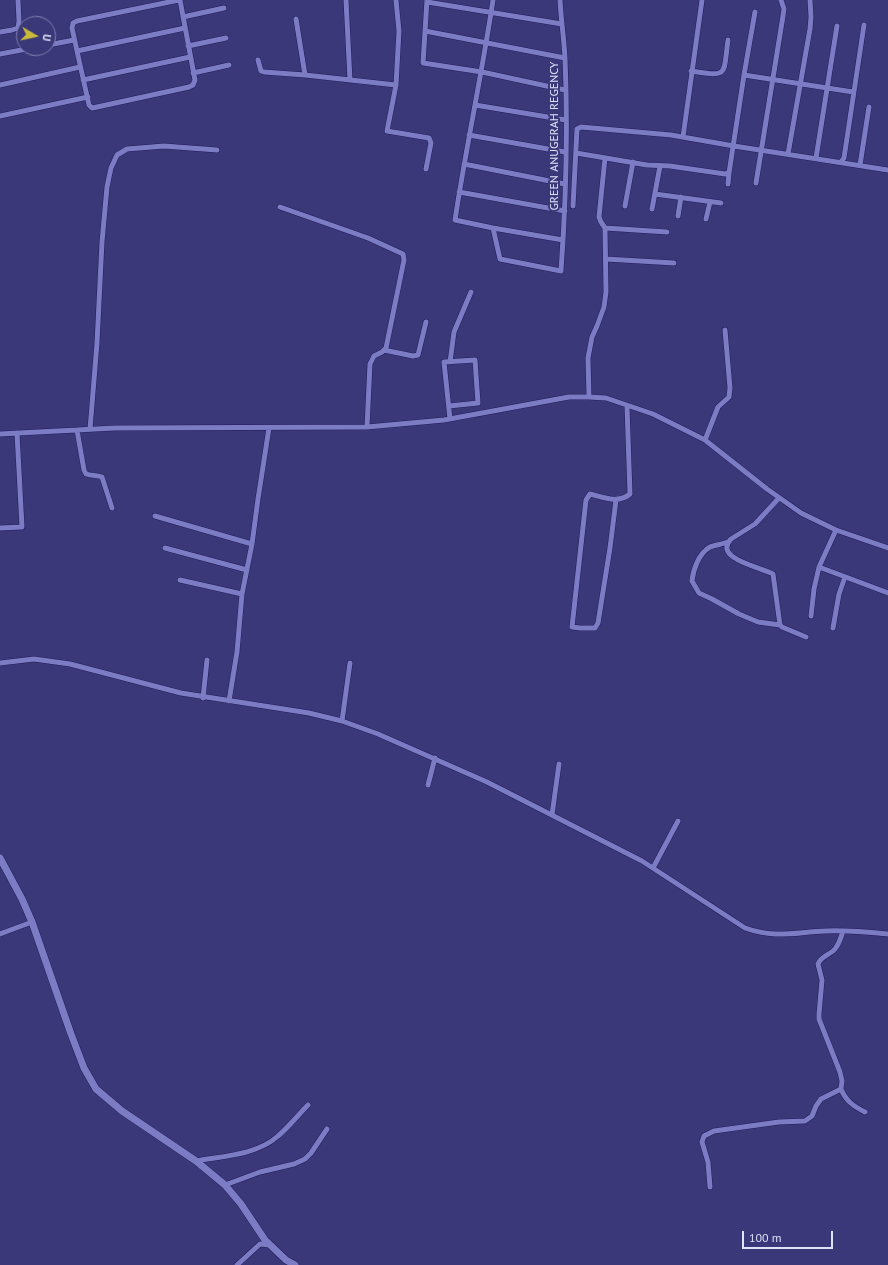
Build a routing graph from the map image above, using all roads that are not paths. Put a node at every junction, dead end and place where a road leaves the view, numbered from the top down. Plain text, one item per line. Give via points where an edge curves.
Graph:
1 (18, 0) edge
2 (179, 0) edge
3 (346, 0) edge
4 (396, 0) edge
5 (493, 0) edge
6 (560, 0) edge
7 (702, 0) edge
8 (781, 0) edge
9 (810, 0) edge
10 (427, 1) edge
11 (224, 8) dead end
12 (755, 12) dead end
13 (491, 13) junction
14 (183, 17) junction
15 (296, 19) dead end
16 (562, 24) junction
17 (864, 25) dead end
18 (837, 26) dead end
19 (185, 28) junction
20 (425, 31) junction
21 (0, 32) edge
22 (226, 38) dead end
23 (74, 40) junction
24 (728, 40) dead end
25 (487, 42) junction
26 (56, 43) edge
27 (188, 46) junction
28 (16, 51) edge
29 (77, 51) junction
30 (0, 54) edge
31 (190, 57) junction
32 (565, 58) junction
33 (258, 60) dead end
34 (229, 65) dead end
35 (80, 68) junction
36 (691, 71) junction
37 (482, 72) junction
38 (193, 73) junction
39 (744, 74) junction
40 (305, 75) junction
41 (772, 79) junction
42 (83, 80) junction
43 (350, 80) junction
44 (801, 84) junction
45 (0, 85) edge
46 (396, 85) junction
47 (827, 88) junction
48 (565, 90) junction
49 (853, 92) junction
50 (88, 97) junction
51 (475, 105) junction
52 (869, 107) dead end
53 (0, 116) edge
54 (566, 120) junction
55 (469, 135) junction
56 (683, 137) junction
57 (734, 146) junction
58 (217, 150) dead end
59 (761, 150) junction
60 (565, 152) junction
61 (576, 153) junction
62 (788, 154) junction
63 (605, 158) junction
64 (816, 158) junction
65 (633, 162) junction
66 (841, 162) junction
67 (464, 164) junction
68 (860, 165) junction
69 (660, 166) junction
70 (426, 169) dead end
71 (888, 170) edge
72 (729, 173) junction
73 (756, 183) dead end
74 (565, 184) junction
75 (728, 184) dead end
76 (459, 192) junction
77 (655, 194) junction
78 (681, 197) junction
79 (710, 202) junction
80 (721, 203) dead end
81 (573, 206) dead end
82 (625, 206) dead end
83 (280, 207) dead end
84 (652, 209) dead end
85 (565, 211) junction
86 (678, 216) dead end
87 (706, 219) dead end
88 (493, 228) junction
89 (605, 228) junction
90 (668, 232) dead end
91 (563, 240) junction
92 (606, 259) junction
93 (674, 263) dead end
94 (471, 292) dead end
95 (426, 322) dead end
96 (725, 330) dead end
97 (384, 350) junction
98 (450, 362) junction
99 (589, 396) junction
100 (449, 406) junction
101 (627, 406) junction
102 (450, 419) junction
103 (367, 427) junction
104 (270, 428) junction
105 (77, 430) junction
106 (90, 430) junction
107 (17, 433) junction
108 (0, 434) edge
109 (705, 440) junction
110 (779, 498) junction
111 (616, 500) junction
112 (112, 508) dead end
113 (155, 516) dead end
114 (0, 528) edge
115 (836, 530) junction
116 (728, 542) junction
117 (252, 544) junction
118 (165, 548) dead end
119 (888, 548) edge
120 (819, 568) junction
121 (247, 570) junction
122 (845, 577) junction
123 (180, 580) dead end
124 (888, 593) edge
125 (242, 594) junction
126 (811, 616) dead end
127 (780, 625) junction
128 (833, 628) dead end
129 (806, 637) dead end
130 (207, 660) dead end
131 (0, 663) edge
132 (350, 663) dead end
133 (203, 698) junction
134 (229, 701) junction
135 (342, 721) junction
136 (435, 758) junction
137 (559, 764) dead end
138 (428, 785) dead end
139 (552, 814) junction
140 (678, 822) dead end
141 (0, 858) edge
142 (653, 868) junction
143 (32, 922) junction
144 (843, 931) junction
145 (0, 934) edge
146 (888, 934) edge
147 (841, 1089) junction
148 (308, 1105) dead end
149 (865, 1112) dead end
150 (327, 1128) dead end
151 (196, 1161) junction
152 (225, 1185) junction
153 (710, 1187) dead end
154 (271, 1246) junction
155 (237, 1265) edge
156 (295, 1265) edge

1 - 21 street via 18,28
2 - 14 street
2 - 23 street via 77,21 73,23 72,28
3 - 43 street
4 - 46 street via 399,31
5 - 13 street
6 - 16 street, GREEN ANUGERAH REGENCY
7 - 36 street
8 - 41 street via 784,9
9 - 44 street via 811,17
10 - 13 street
10 - 20 street
11 - 14 street
12 - 39 street
13 - 16 street
13 - 25 street
14 - 19 street
15 - 40 street
16 - 32 street, GREEN ANUGERAH REGENCY
17 - 49 street
18 - 47 street
19 - 27 street
19 - 29 street
20 - 25 street
20 - 37 street via 423,63
22 - 27 street
23 - 26 street
23 - 29 street
24 - 36 street via 722,72 712,74
25 - 32 street
25 - 37 street
27 - 31 street
28 - 30 street
29 - 35 street
31 - 38 street
31 - 42 street
32 - 48 street, GREEN ANUGERAH REGENCY
33 - 40 street via 261,71 264,72
34 - 38 street
35 - 42 street
35 - 45 street
36 - 56 street
37 - 48 street
37 - 51 street
38 - 50 street via 194,85 189,87 92,108
39 - 41 street
39 - 57 street
40 - 43 street
41 - 44 street
41 - 59 street
42 - 50 street
43 - 46 street
44 - 47 street
44 - 62 street
46 - 70 street via 387,131 429,138 431,143
47 - 49 street
47 - 64 street
48 - 54 street, GREEN ANUGERAH REGENCY
49 - 66 street via 844,158
50 - 53 street
51 - 54 street
51 - 55 street
52 - 68 street
54 - 60 street, GREEN ANUGERAH REGENCY
55 - 60 street
55 - 67 street
56 - 57 street
56 - 61 street via 581,127 577,129
57 - 59 street
57 - 72 street
58 - 106 street via 164,146 127,149 118,155 111,168 102,242
59 - 62 street
59 - 73 street
60 - 74 street, GREEN ANUGERAH REGENCY
61 - 63 street
61 - 81 street
62 - 64 street
63 - 65 street
63 - 89 street via 599,217
64 - 66 street
65 - 69 street
65 - 82 street
66 - 68 street
67 - 74 street
67 - 76 street
68 - 71 street
69 - 72 street
69 - 77 street
72 - 75 street
74 - 85 street, GREEN ANUGERAH REGENCY
76 - 85 street
76 - 88 street via 455,220
77 - 78 street
77 - 84 street
78 - 79 street
78 - 86 street
79 - 80 street
79 - 87 street
83 - 97 street via 368,238 403,254 397,297
85 - 91 street, GREEN ANUGERAH REGENCY
88 - 91 street
88 - 91 street, GREEN ANUGERAH REGENCY via 500,259 561,272
89 - 90 street
89 - 92 street
92 - 93 street
92 - 99 street via 604,307 592,337 588,358
94 - 98 street via 454,332
95 - 97 street via 418,355
96 - 109 street via 729,397 718,407
97 - 103 street via 374,356 370,364
98 - 100 street via 444,362
98 - 100 street via 474,360 478,403
99 - 101 street via 606,398
99 - 102 street via 569,397
100 - 102 street
101 - 109 street via 653,414
101 - 111 street via 630,494
102 - 103 street
103 - 104 street
104 - 106 street
104 - 117 street
105 - 106 street
105 - 107 street
105 - 112 street via 84,470 90,476 102,477
107 - 108 street
107 - 114 street via 22,526
109 - 110 street
110 - 115 street
110 - 116 street via 756,524
111 - 111 street via 590,494 586,500 572,627 595,628 598,623
113 - 117 street
115 - 119 street
115 - 120 street
116 - 127 street via 731,555 743,563 773,574
116 - 127 street via 709,548 697,561 692,581 699,594 758,622
117 - 121 street
118 - 121 street
120 - 122 street
120 - 126 street
121 - 125 street
122 - 124 street
122 - 128 street
123 - 125 street
125 - 134 street via 237,652
127 - 129 street
130 - 133 street
131 - 133 street via 34,658 70,664
132 - 135 street
133 - 134 street
134 - 135 street via 309,713
135 - 136 street
136 - 138 street
136 - 139 street
137 - 139 street
139 - 142 street
140 - 142 street
141 - 143 street
142 - 144 street via 737,923 757,932 770,935
143 - 145 street
143 - 151 street via 73,1041 96,1089 122,1111
144 - 146 street
144 - 147 street via 838,945 818,964 822,980 819,1019 840,1072
147 - 149 street via 850,1103
147 - 153 street via 822,1099 812,1116 805,1121 779,1122 714,1132 704,1136 702,1142 708,1162
148 - 151 street via 278,1137 267,1144 247,1151
150 - 152 street via 305,1159
151 - 152 street
152 - 154 street
154 - 155 street via 260,1244
154 - 156 street

